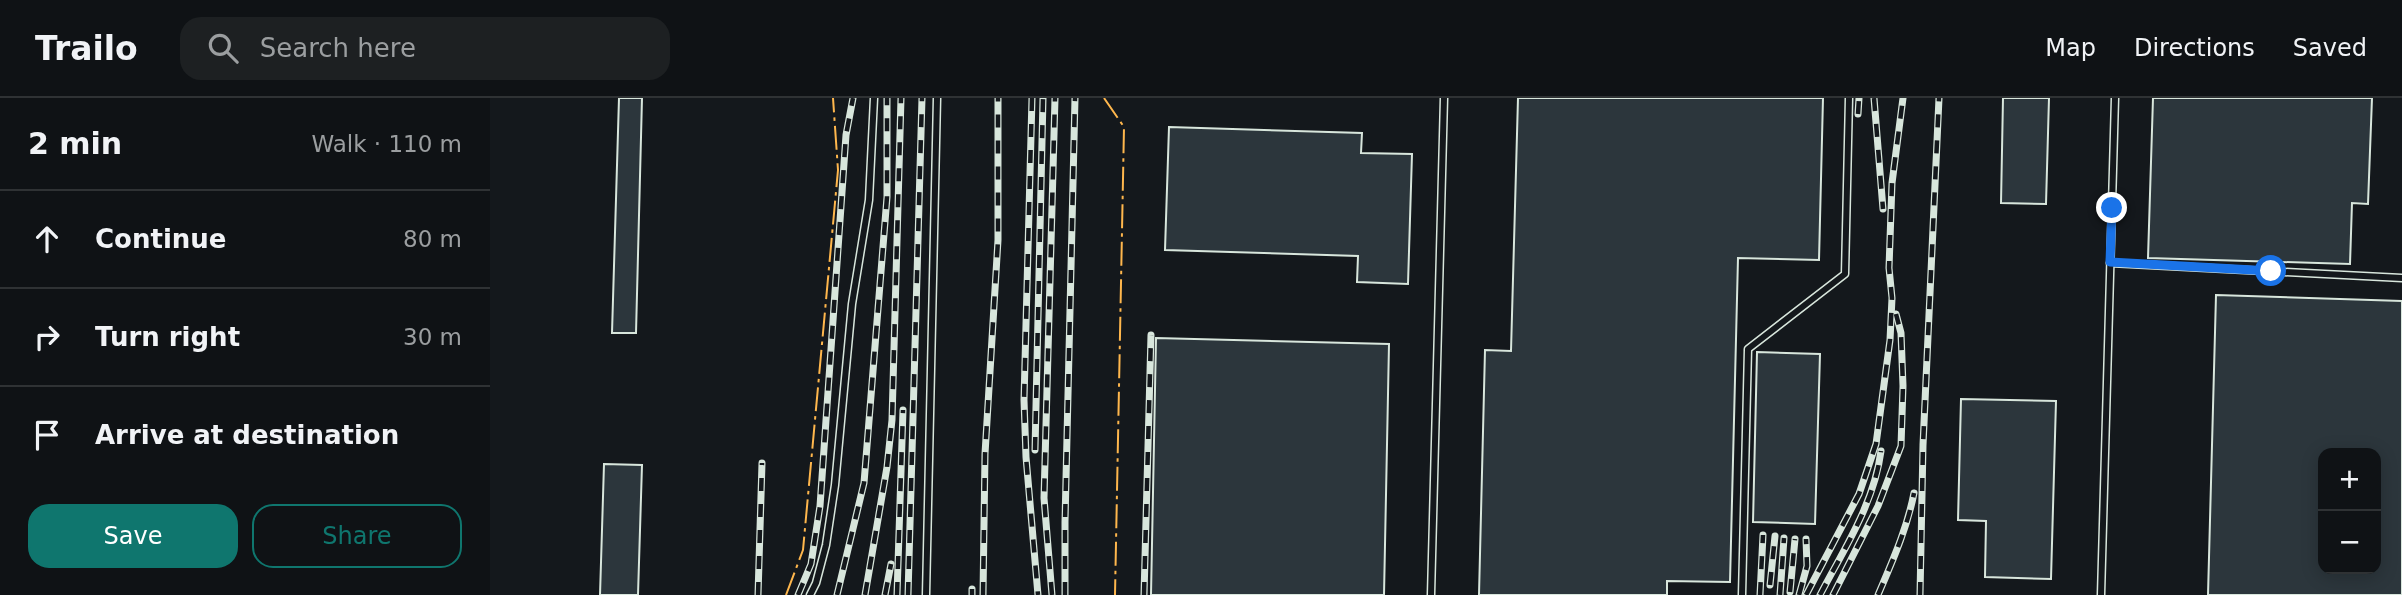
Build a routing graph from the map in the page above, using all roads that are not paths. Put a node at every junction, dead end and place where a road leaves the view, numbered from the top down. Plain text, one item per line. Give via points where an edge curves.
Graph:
1 (874, 98) edge
2 (937, 98) edge
3 (1444, 98) edge
4 (1849, 98) edge
5 (2115, 98) edge
6 (2110, 262) junction
7 (2402, 278) edge
8 (810, 595) edge
9 (926, 595) edge
10 (1431, 595) edge
11 (1742, 595) edge
12 (2101, 595) edge

1 - 8 lane via 869,200 852,304 835,485 826,545
2 - 9 lane
3 - 10 lane
4 - 11 lane via 1845,274 1748,349
5 - 6 lane
6 - 7 lane
6 - 12 lane

